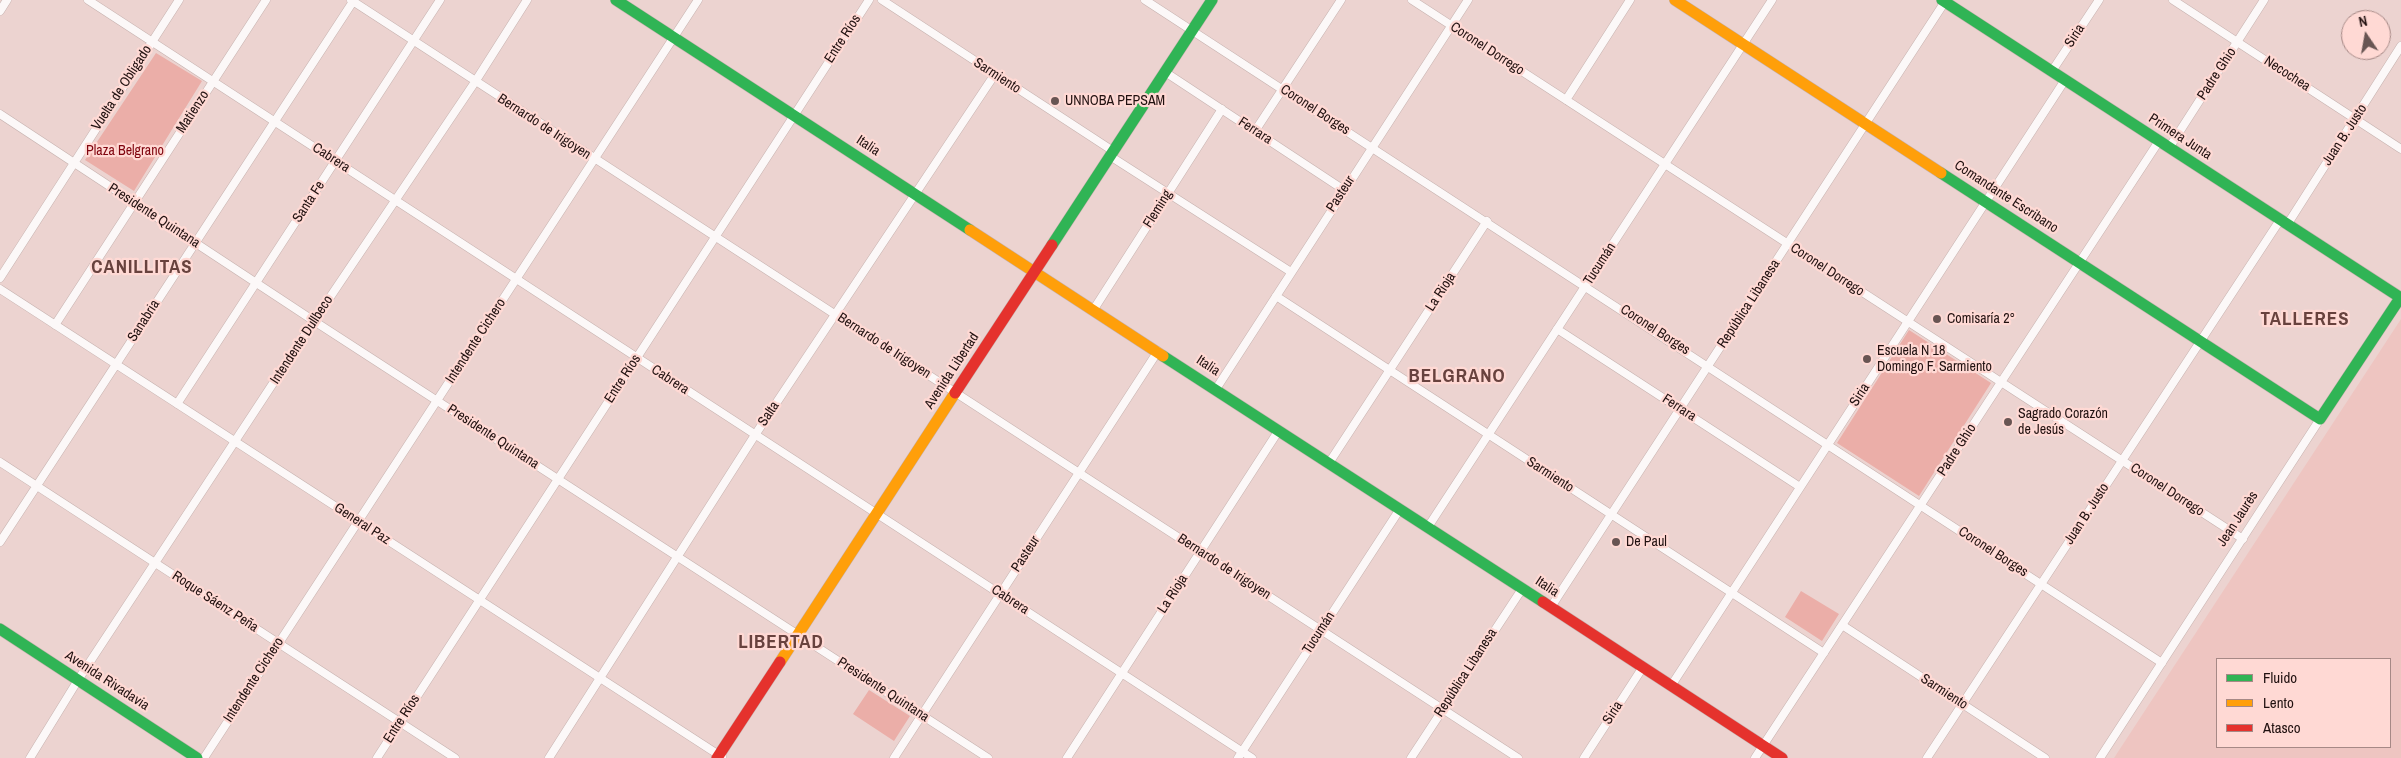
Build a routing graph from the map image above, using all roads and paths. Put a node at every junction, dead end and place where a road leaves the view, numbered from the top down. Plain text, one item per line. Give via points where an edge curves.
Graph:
1 (8, 0) edge
2 (88, 0) edge
3 (179, 0) edge
4 (266, 0) edge
5 (353, 0) edge
6 (440, 0) edge
7 (527, 0) edge
8 (616, 0) edge
9 (698, 0) edge
10 (869, 0) edge
11 (882, 0) edge
12 (1145, 0) edge
13 (1212, 0) edge
14 (1341, 0) edge
15 (1412, 0) edge
16 (1468, 0) edge
17 (1630, 0) edge
18 (1675, 0) edge
19 (1772, 0) edge
20 (2099, 0) edge
21 (2173, 0) edge
22 (2264, 0) edge
23 (1944, 1) edge
24 (0, 11) edge
25 (1452, 26) junction
26 (1192, 30) junction
27 (674, 38) junction
28 (413, 41) junction
29 (152, 42) junction
30 (2237, 42) junction
31 (1744, 44) junction
32 (2401, 46) edge
33 (2052, 71) junction
34 (1165, 72) junction
35 (995, 74) junction
36 (2065, 80) junction
37 (213, 82) junction
38 (475, 82) junction
39 (1283, 90) junction
40 (1566, 100) junction
41 (1222, 109) junction
42 (0, 114) edge
43 (794, 116) junction
44 (2355, 119) junction
45 (274, 122) junction
46 (1866, 123) junction
47 (1255, 131) junction
48 (2164, 144) junction
49 (1372, 147) junction
50 (2401, 149) edge
51 (1112, 154) junction
52 (594, 159) junction
53 (335, 162) junction
54 (74, 163) junction
55 (1665, 164) junction
56 (1344, 190) junction
57 (915, 194) junction
58 (1168, 194) junction
59 (395, 200) junction
60 (1986, 202) junction
61 (134, 203) junction
62 (1487, 221) junction
63 (2284, 222) junction
64 (715, 237) junction
65 (195, 243) junction
66 (1788, 244) junction
67 (2080, 263) junction
68 (1035, 271) junction
69 (1291, 272) junction
70 (0, 278) edge
71 (516, 280) junction
72 (256, 283) junction
73 (1586, 285) junction
74 (0, 289) edge
75 (1276, 296) junction
76 (2401, 297) edge
77 (1094, 309) junction
78 (835, 315) junction
79 (314, 321) junction
80 (1908, 322) junction
81 (55, 325) junction
82 (1557, 329) junction
83 (2200, 341) junction
84 (1158, 351) junction
85 (636, 358) junction
86 (116, 364) junction
87 (1708, 365) junction
88 (1390, 370) junction
89 (2001, 382) junction
90 (1216, 389) junction
91 (956, 393) junction
92 (437, 401) junction
93 (177, 404) junction
94 (1680, 409) junction
95 (2320, 420) junction
96 (1279, 430) junction
97 (1488, 435) junction
98 (755, 436) junction
99 (235, 442) junction
100 (1828, 444) junction
101 (2122, 460) junction
102 (0, 462) edge
103 (1330, 463) junction
104 (1079, 473) junction
105 (558, 479) junction
106 (37, 486) junction
107 (1800, 487) junction
108 (1921, 505) junction
109 (1400, 509) junction
110 (877, 513) junction
111 (1612, 515) junction
112 (358, 521) junction
113 (1428, 527) junction
114 (2243, 539) junction
115 (0, 542) edge
116 (1200, 552) junction
117 (678, 556) junction
118 (156, 563) junction
119 (2042, 584) junction
120 (1522, 588) junction
121 (1731, 593) junction
122 (1000, 594) junction
123 (479, 600) junction
124 (1551, 607) junction
125 (1842, 625) junction
126 (0, 629) edge
127 (1321, 630) junction
128 (798, 634) junction
129 (279, 643) junction
130 (1824, 653) junction
131 (2162, 662) junction
132 (1643, 667) junction
133 (1122, 673) junction
134 (600, 678) junction
135 (78, 680) junction
136 (1671, 686) junction
137 (1963, 704) junction
138 (1443, 710) junction
139 (922, 715) junction
140 (400, 722) junction
141 (1763, 746) junction
142 (1240, 755) edge
143 (720, 757) edge
144 (30, 758) edge
145 (197, 758) edge
146 (204, 758) edge
147 (377, 758) edge
148 (455, 758) edge
149 (549, 758) edge
150 (894, 758) edge
151 (988, 758) edge
152 (1067, 758) edge
153 (1252, 758) edge
154 (1411, 758) edge
155 (1518, 758) edge
156 (1584, 758) edge
157 (1755, 758) edge
158 (1782, 758) edge
159 (1927, 758) edge
160 (2045, 758) edge
161 (2100, 758) edge

1 - 24 street
2 - 29 street, Cabrera
3 - 29 street, Vuelta de Obligado
4 - 37 street, Matienzo
5 - 28 street, Bernardo de Irigoyen
5 - 45 street, Sanabria
6 - 28 street, Santa Fe
7 - 38 street, Intendente Dullbeco
8 - 27 main road, Italia
9 - 27 street, Intendente Cichero
10 - 43 street, Entre Ríos
11 - 35 street, Sarmiento
12 - 26 street, Coronel Borges
13 - 26 main road, Avenida Libertad
14 - 39 street
15 - 25 street, Coronel Dorrego
16 - 25 street, Pasteur
17 - 40 street
18 - 31 main road, Comandante Escribano
19 - 31 street, Tucumán
20 - 33 street, Siria
21 - 30 street, Necochea
22 - 30 street, Padre Ghio
23 - 33 main road, Primera Junta
23 - 46 street, República Libanesa
25 - 40 street, Coronel Dorrego
25 - 49 street, Pasteur
26 - 34 main road, Avenida Libertad
26 - 39 street, Coronel Borges
27 - 43 main road, Italia
27 - 52 street, Intendente Cichero
28 - 38 street, Bernardo de Irigoyen
28 - 53 street, Santa Fe
29 - 37 street, Cabrera
29 - 54 street, Vuelta de Obligado
30 - 44 street, Necochea
30 - 48 street, Padre Ghio
31 - 46 main road, Comandante Escribano
31 - 55 street, Tucumán
32 - 44 street, Juan B. Justo
33 - 36 main road, Primera Junta
34 - 41 street, Ferrara
34 - 51 main road, Avenida Libertad
35 - 51 street, Sarmiento
35 - 57 street, Salta
36 - 48 main road, Primera Junta
36 - 60 street, Siria
37 - 45 street, Cabrera
37 - 61 street, Matienzo
38 - 52 street, Bernardo de Irigoyen
38 - 59 street, Intendente Dullbeco
39 - 47 street
39 - 49 street, Coronel Borges
40 - 55 street, Coronel Dorrego
41 - 47 street, Ferrara
41 - 58 street, Fleming
42 - 54 street, Presidente Quintana
43 - 57 main road, Italia
43 - 64 street, Entre Ríos
44 - 50 street, Necochea
44 - 63 street, Juan B. Justo
45 - 53 street, Cabrera
45 - 65 street, Sanabria
46 - 60 main road, Comandante Escribano
46 - 66 street, República Libanesa
47 - 56 street, Ferrara
48 - 63 main road, Primera Junta
48 - 67 street, Padre Ghio
49 - 56 street, Pasteur
49 - 62 street, Coronel Borges
51 - 58 street, Sarmiento
51 - 68 main road, Avenida Libertad
52 - 64 street, Bernardo de Irigoyen
52 - 71 street, Intendente Cichero
53 - 59 street, Cabrera
53 - 72 street, Santa Fe
54 - 61 street, Presidente Quintana
54 - 70 street, Vuelta de Obligado
55 - 66 street, Coronel Dorrego
55 - 73 street, Tucumán
56 - 69 street, Pasteur
57 - 68 main road, Italia
57 - 78 street, Salta
58 - 69 street, Sarmiento
58 - 77 street, Fleming
59 - 71 street, Cabrera
59 - 79 street, Intendente Dullbeco
60 - 67 main road, Comandante Escribano
60 - 80 street, Siria
61 - 65 street, Presidente Quintana
61 - 81 street, Matienzo
62 - 73 street, Coronel Borges
62 - 88 street, La Rioja
63 - 76 main road, Primera Junta
63 - 83 street, Juan B. Justo
64 - 78 street, Bernardo de Irigoyen
64 - 85 street, Entre Ríos
65 - 72 street, Presidente Quintana
65 - 86 street, Sanabria
66 - 80 street, Coronel Dorrego
66 - 87 street, República Libanesa
67 - 83 main road, Comandante Escribano
67 - 89 street, Padre Ghio
68 - 77 main road, Italia
68 - 91 main road, Avenida Libertad
69 - 75 street, Pasteur
71 - 85 street, Cabrera
71 - 92 street, Intendente Cichero
72 - 79 street, Presidente Quintana
72 - 93 street, Santa Fe
73 - 82 street, Tucumán
73 - 87 street, Coronel Borges
74 - 81 street, General Paz
75 - 88 street, Sarmiento
75 - 90 street, Pasteur
76 - 95 main road, Jean Jaurès
77 - 84 main road, Italia
78 - 91 street, Bernardo de Irigoyen
78 - 98 street, Salta
79 - 92 street, Presidente Quintana
79 - 99 street, Intendente Dullbeco
80 - 89 street, Coronel Dorrego
80 - 100 street, Siria
81 - 86 street, General Paz
82 - 94 street, Ferrara
82 - 97 street, Tucumán
83 - 95 main road, Comandante Escribano
83 - 101 street, Juan B. Justo
84 - 90 main road, Italia
84 - 104 street, Pasteur
85 - 98 street, Cabrera
85 - 105 street, Entre Ríos
86 - 93 street, General Paz
86 - 106 street, Sanabria
87 - 94 street, República Libanesa
87 - 100 street, Coronel Borges
88 - 97 street, Sarmiento
88 - 103 street, La Rioja
89 - 101 street, Coronel Dorrego
89 - 108 street, Padre Ghio
90 - 96 main road, Italia
91 - 104 street, Bernardo de Irigoyen
91 - 110 main road, Avenida Libertad
92 - 105 street, Presidente Quintana
92 - 112 street, Intendente Cichero
93 - 99 street, General Paz
94 - 107 street, Ferrara
94 - 111 street, República Libanesa
95 - 114 street, Jean Jaurès
96 - 103 main road, Italia
96 - 116 street, La Rioja
97 - 111 street, Sarmiento
97 - 113 street, Tucumán
98 - 110 street, Cabrera
98 - 117 street, Salta
99 - 112 street, General Paz
99 - 118 street, Intendente Dullbeco
100 - 107 street, Siria
100 - 108 street, Coronel Borges
101 - 114 street, Coronel Dorrego
101 - 119 street, Juan B. Justo
102 - 106 street, Roque Sáenz Peña
103 - 109 main road, Italia
104 - 116 street, Bernardo de Irigoyen
104 - 122 street, Pasteur
105 - 117 street, Presidente Quintana
105 - 123 street, Entre Ríos
106 - 115 street, Sanabria
106 - 118 street, Roque Sáenz Peña
107 - 121 street, Siria
108 - 119 street, Coronel Borges
108 - 125 street, Padre Ghio
109 - 113 main road, Italia
109 - 127 street, Tucumán
110 - 122 street, Cabrera
110 - 128 main road, Avenida Libertad
111 - 121 street, Sarmiento
111 - 124 street, República Libanesa
112 - 123 street, General Paz
112 - 129 street, Intendente Cichero
113 - 120 main road, Italia
114 - 131 street, Jean Jaurès
116 - 127 street, Bernardo de Irigoyen
116 - 133 street, La Rioja
117 - 128 street, Presidente Quintana
117 - 134 street, Salta
118 - 129 street, Roque Sáenz Peña
118 - 135 street, Intendente Dullbeco
119 - 131 street, Coronel Borges
119 - 137 street, Juan B. Justo
120 - 124 main road, Italia
120 - 138 street, República Libanesa
121 - 130 street, Sarmiento
121 - 136 street, Siria
122 - 133 street, Cabrera
122 - 139 street, Pasteur
123 - 134 street, General Paz
123 - 140 street, Entre Ríos
124 - 132 main road, Italia
125 - 130 street, Padre Ghio
125 - 137 street, Sarmiento
126 - 135 main road, Avenida Rivadavia
127 - 138 street, Bernardo de Irigoyen
127 - 142 street, Tucumán
128 - 139 street, Presidente Quintana
128 - 143 main road, Avenida Libertad
129 - 140 street, Roque Sáenz Peña
129 - 146 street, Intendente Cichero
130 - 141 street, Padre Ghio
131 - 161 street, Jean Jaurès
132 - 136 main road, Italia
132 - 156 street, Siria
133 - 142 street, Cabrera
133 - 152 street, La Rioja
134 - 143 street, General Paz
134 - 149 street, Salta
135 - 144 street, Intendente Dullbeco
135 - 145 main road, Avenida Rivadavia
136 - 141 main road, Italia
137 - 159 street, Juan B. Justo
137 - 160 street, Sarmiento
138 - 154 street, República Libanesa
138 - 155 street, Bernardo de Irigoyen
139 - 150 street, Pasteur
139 - 151 street, Presidente Quintana
140 - 147 street, Entre Ríos
140 - 148 street, Roque Sáenz Peña
141 - 157 street, Padre Ghio
141 - 158 main road, Italia
142 - 153 street, Cabrera

